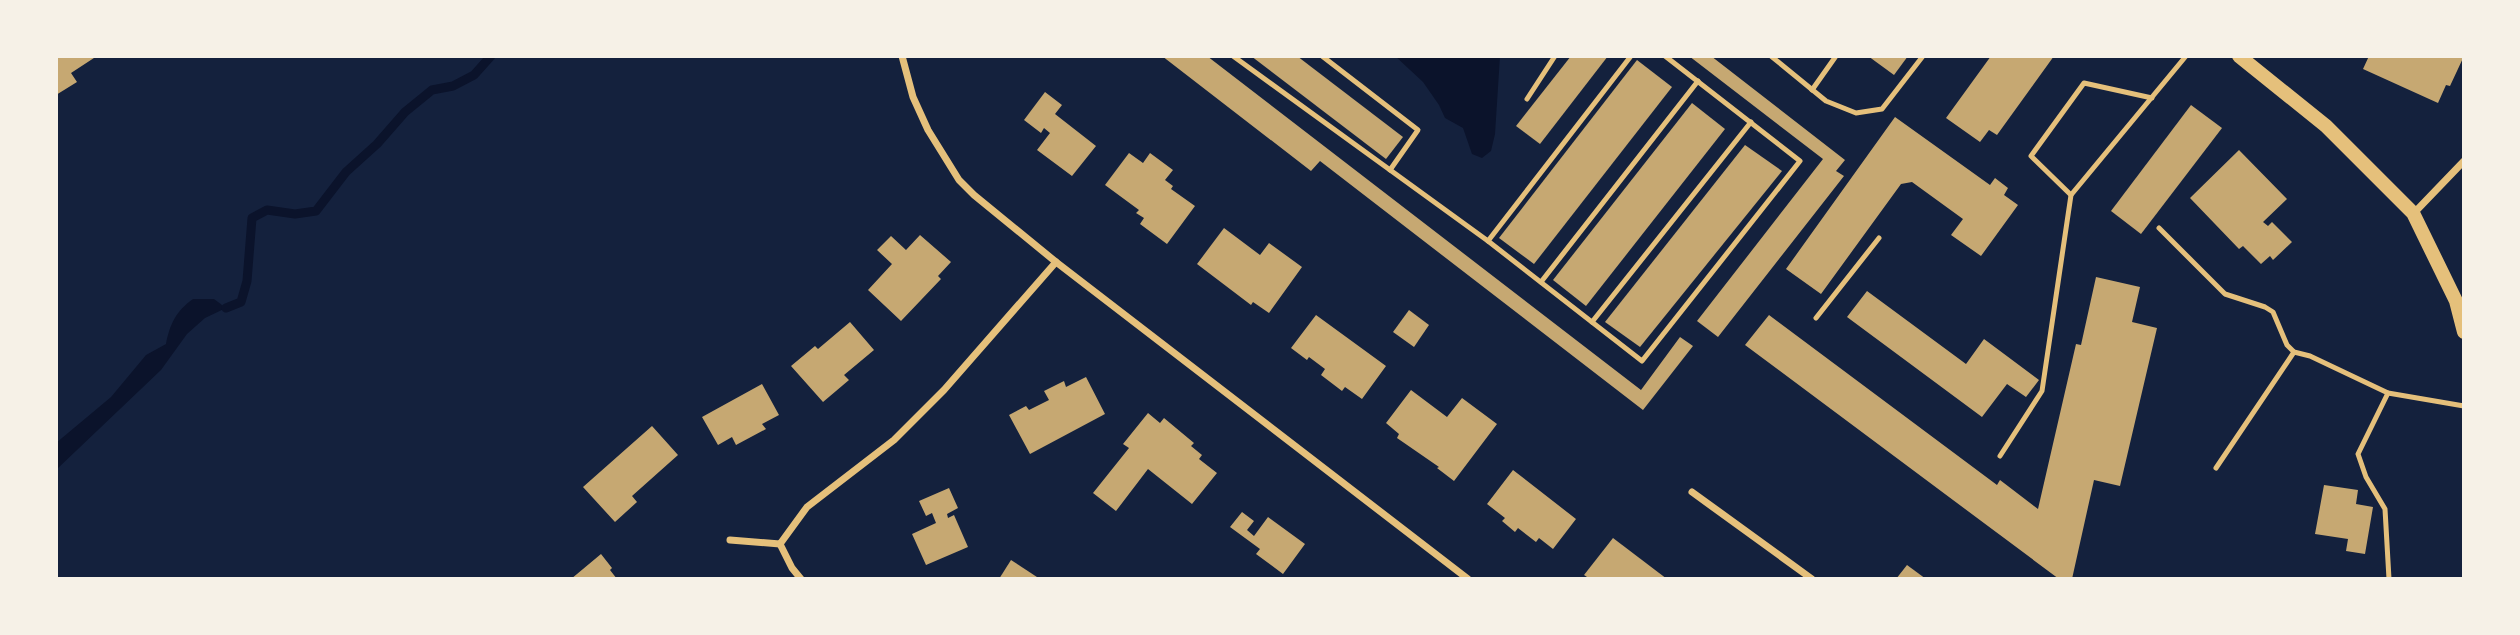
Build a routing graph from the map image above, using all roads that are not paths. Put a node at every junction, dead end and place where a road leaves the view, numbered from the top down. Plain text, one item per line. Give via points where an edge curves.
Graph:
1 (902, 56) edge
2 (1233, 56) edge
3 (1322, 56) edge
4 (1555, 56) edge
5 (1631, 56) edge
6 (1665, 56) edge
7 (1771, 56) edge
8 (1836, 56) edge
9 (1923, 56) edge
10 (2186, 56) edge
11 (2239, 56) edge
12 (1698, 81) junction
13 (1812, 90) junction
14 (2152, 98) junction
15 (1527, 99) dead end
16 (1751, 122) junction
17 (2464, 161) edge
18 (1390, 170) junction
19 (2071, 195) junction
20 (2413, 213) junction
21 (2159, 228) dead end
22 (1879, 238) dead end
23 (1488, 241) junction
24 (1056, 262) junction
25 (1541, 282) junction
26 (1816, 318) dead end
27 (1592, 323) junction
28 (2464, 332) edge
29 (2294, 352) junction
30 (2388, 393) junction
31 (2464, 406) edge
32 (2000, 456) dead end
33 (2216, 467) dead end
34 (1692, 492) dead end
35 (730, 540) dead end
36 (780, 544) junction
37 (800, 579) edge
38 (1468, 579) edge
39 (1812, 579) edge
40 (2389, 579) edge

1 - 24 street via 912,97 959,180
2 - 18 lane
3 - 18 lane via 1418,130
4 - 15 lane
5 - 23 lane
6 - 12 lane
7 - 13 lane
8 - 13 lane
9 - 13 lane via 1882,109 1856,113 1826,102
10 - 14 lane
11 - 20 main road via 2326,126
12 - 16 lane
12 - 25 lane
14 - 19 lane
14 - 19 lane via 2084,83 2031,156
16 - 27 lane
16 - 27 lane via 1800,161 1651,351 1642,361
17 - 20 street
18 - 23 lane
19 - 32 lane via 2042,391
20 - 28 main road via 2456,301
21 - 29 lane via 2225,294 2273,312
22 - 26 lane
23 - 25 lane
24 - 36 street via 944,390 894,440 807,507
24 - 38 street
25 - 27 lane
29 - 30 lane
29 - 33 lane
30 - 31 lane
30 - 40 lane via 2358,454 2385,509
34 - 39 street
35 - 36 street
36 - 37 street

